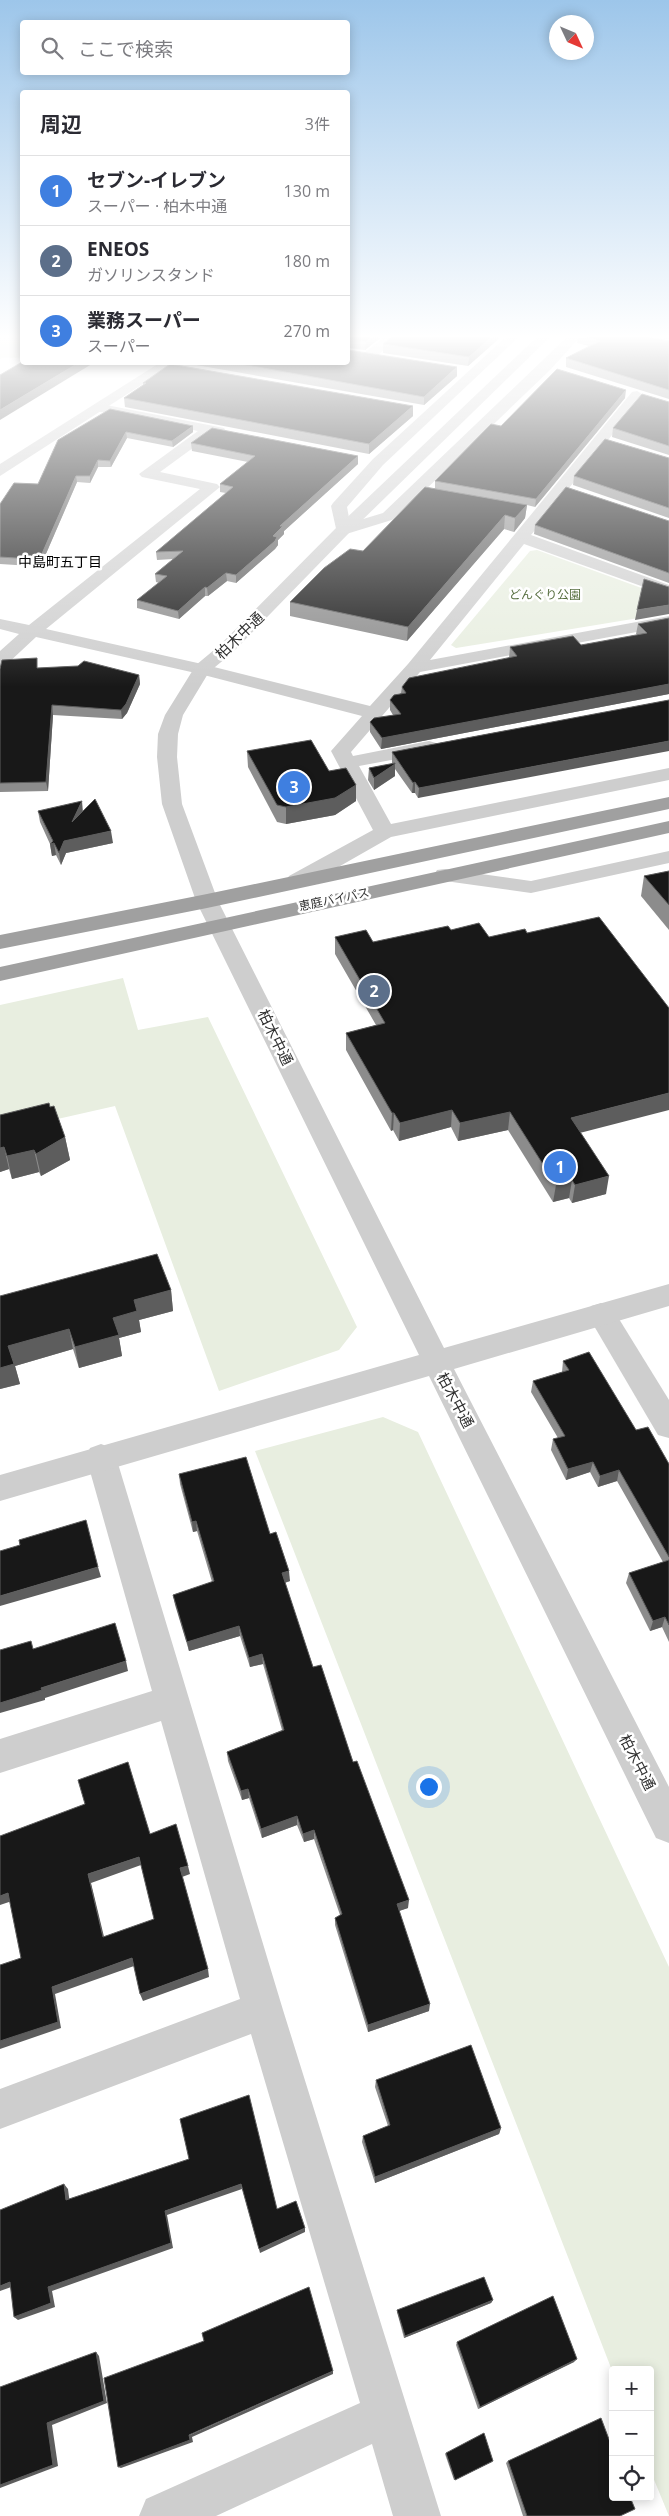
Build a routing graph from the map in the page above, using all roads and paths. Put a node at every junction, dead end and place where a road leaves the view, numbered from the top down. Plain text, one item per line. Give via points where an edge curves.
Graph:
1 (30, 452) edge
2 (177, 452) edge
3 (389, 452) edge
4 (425, 452) edge
5 (456, 452) edge
6 (590, 452) edge
7 (360, 458) edge
8 (378, 462) junction
9 (0, 471) edge
10 (560, 488) junction
11 (415, 492) junction
12 (579, 494) edge
13 (434, 495) edge
14 (521, 510) edge
15 (540, 514) junction
16 (342, 530) junction
17 (520, 537) junction
18 (669, 591) edge
19 (669, 622) edge
20 (0, 624) edge
21 (32, 632) junction
22 (0, 661) edge
23 (414, 668) junction
24 (202, 669) junction
25 (373, 713) junction
26 (445, 745) edge
27 (347, 763) junction
28 (669, 774) edge
29 (669, 803) edge
30 (669, 827) edge
31 (385, 832) junction
32 (669, 857) edge
33 (445, 875) junction
34 (296, 881) junction
35 (207, 901) junction
36 (220, 924) junction
37 (0, 942) edge
38 (0, 974) edge
39 (669, 1295) edge
40 (601, 1314) junction
41 (437, 1363) junction
42 (669, 1426) edge
43 (101, 1458) junction
44 (0, 1488) edge
45 (174, 1701) junction
46 (0, 1756) edge
47 (669, 1825) edge
48 (263, 2010) junction
49 (0, 2109) edge
50 (385, 2414) junction
51 (163, 2516) edge
52 (417, 2516) edge

1 - 9 street
2 - 21 street via 147,474 212,487
3 - 8 street
4 - 16 street, 柏木中通
5 - 11 street
6 - 10 street
7 - 8 street
8 - 16 street via 339,506
10 - 12 street
10 - 15 street
11 - 13 street
11 - 16 street via 389,516
14 - 15 street
15 - 17 street
16 - 24 street, 柏木中通 via 226,649
17 - 18 street
17 - 23 street
19 - 23 street
20 - 21 street
21 - 22 street
21 - 24 street
23 - 25 street
24 - 25 street
24 - 35 street, 柏木中通 via 174,715 168,734 167,758 172,804
25 - 27 street via 341,751
26 - 27 street
27 - 31 street
28 - 31 street
29 - 34 highway, 恵庭バイパス
30 - 33 highway, 恵庭バイパス
31 - 34 street
32 - 33 street via 531,887
33 - 36 highway, 恵庭バイパス
34 - 35 highway, 恵庭バイパス
35 - 36 street, 柏木中通
35 - 37 highway, 恵庭バイパス
36 - 38 highway, 恵庭バイパス
36 - 41 street, 柏木中通
39 - 40 street
40 - 41 street
40 - 42 street
41 - 43 street
41 - 47 street, 柏木中通
43 - 44 street
43 - 45 street
45 - 46 street
45 - 48 street
48 - 49 street
48 - 50 street
50 - 51 street
50 - 52 street

